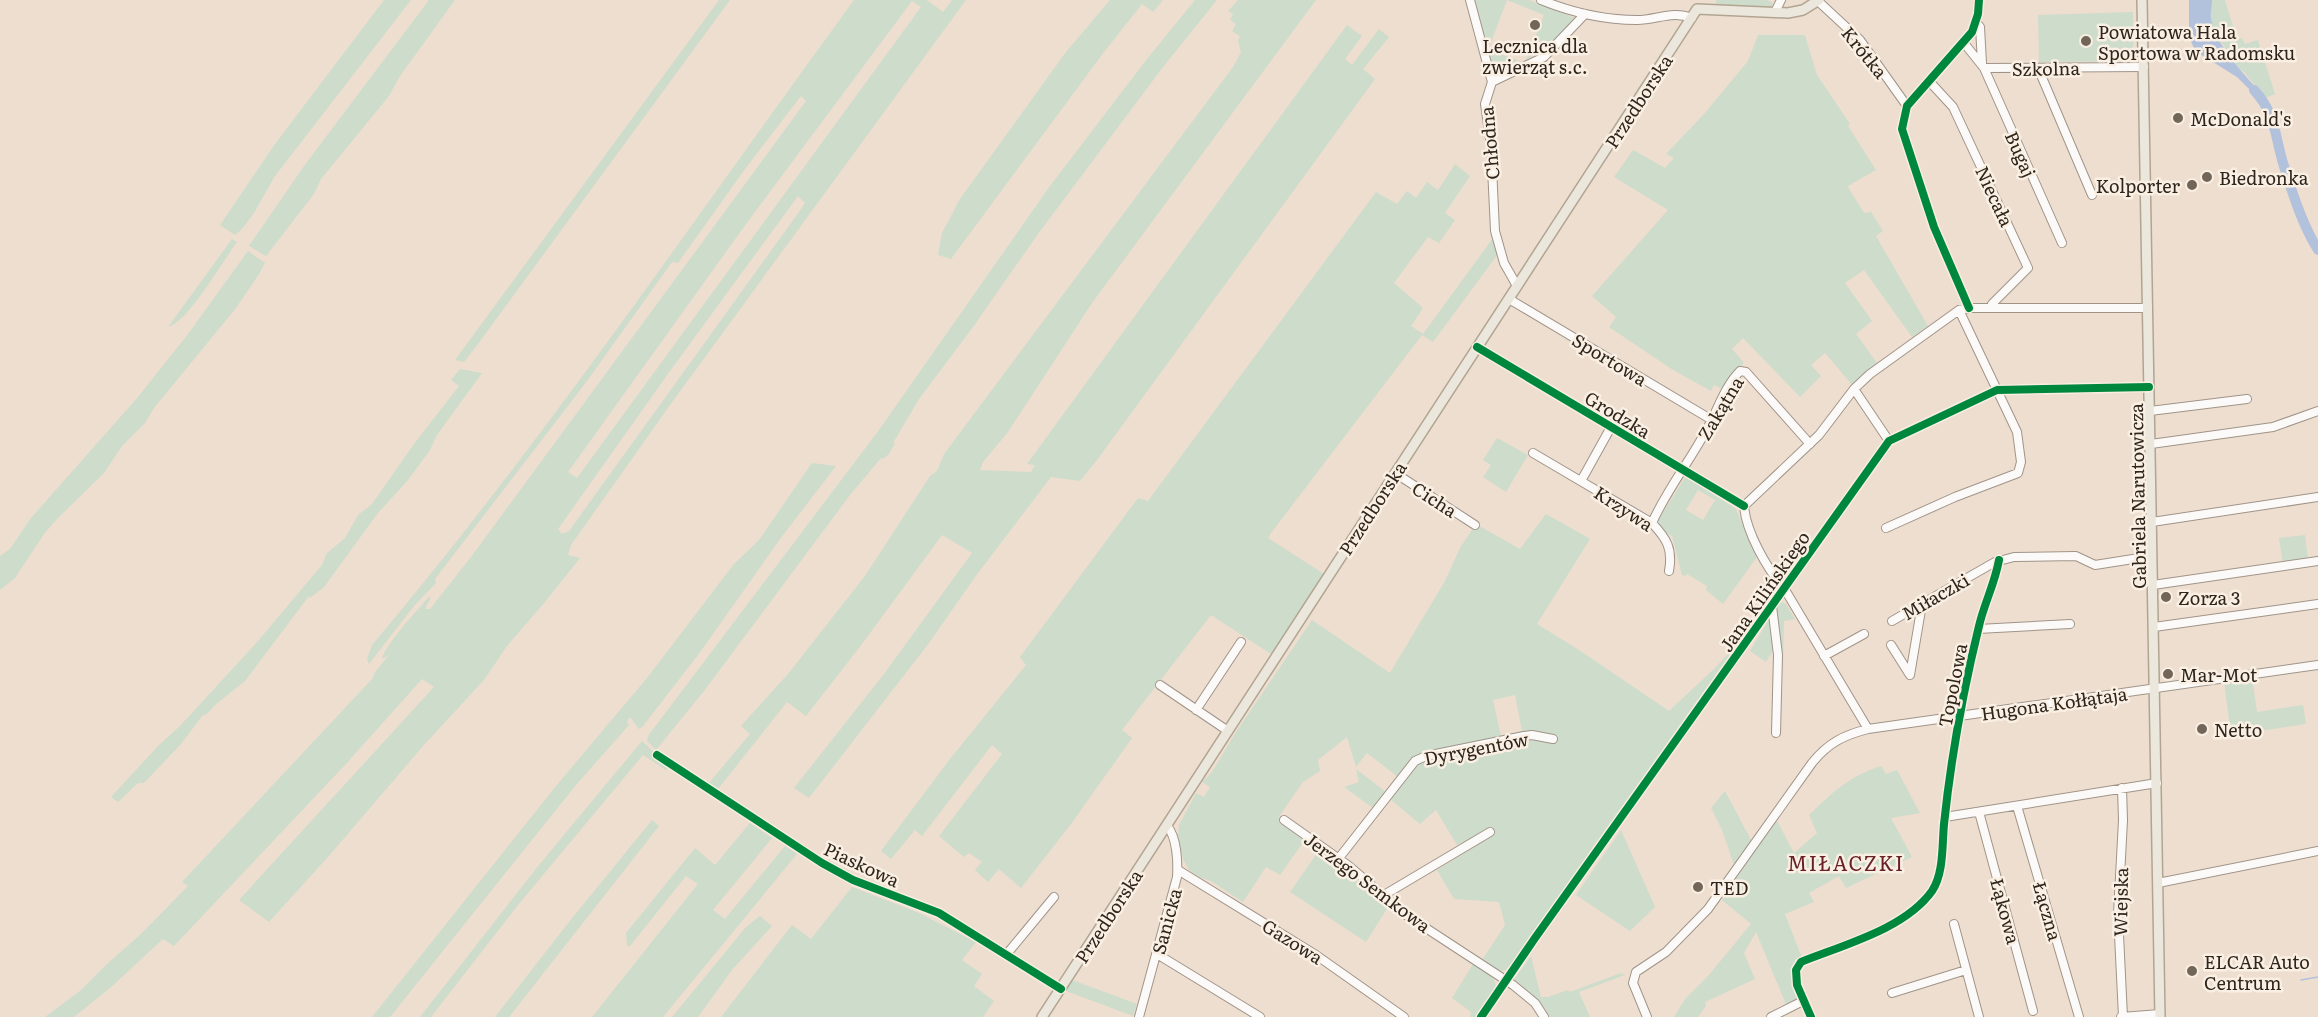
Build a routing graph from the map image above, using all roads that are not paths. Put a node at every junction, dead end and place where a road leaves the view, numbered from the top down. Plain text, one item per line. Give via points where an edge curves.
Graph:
1 (1470, 0) edge
2 (1541, 0) edge
3 (1704, 0) edge
4 (1781, 0) edge
5 (1979, 0) edge
6 (2142, 0) edge
7 (1818, 1) edge
8 (1775, 12) junction
9 (1585, 14) junction
10 (1695, 14) junction
11 (1976, 22) junction
12 (1964, 43) junction
13 (1983, 67) junction
14 (2144, 67) junction
15 (2037, 68) junction
16 (1929, 81) junction
17 (1492, 82) junction
18 (1907, 106) junction
19 (2092, 195) dead end
20 (2062, 243) dead end
21 (1517, 285) junction
22 (1509, 299) junction
23 (1969, 308) junction
24 (1992, 308) junction
25 (2148, 308) junction
26 (1959, 310) junction
27 (1478, 347) junction
28 (2150, 387) junction
29 (1854, 389) junction
30 (1997, 390) junction
31 (2247, 399) dead end
32 (2150, 411) junction
33 (2318, 411) edge
34 (1712, 420) junction
35 (1611, 427) junction
36 (1889, 441) junction
37 (1810, 444) junction
38 (2151, 444) junction
39 (1533, 453) dead end
40 (1684, 470) junction
41 (1395, 473) junction
42 (1581, 481) junction
43 (2318, 497) edge
44 (1744, 506) junction
45 (2152, 522) junction
46 (1652, 524) junction
47 (1475, 525) dead end
48 (1886, 528) dead end
49 (2152, 556) junction
50 (1999, 560) junction
51 (2318, 561) edge
52 (1669, 571) dead end
53 (2153, 585) junction
54 (1784, 588) junction
55 (1922, 604) junction
56 (2318, 604) edge
57 (1772, 606) junction
58 (1892, 621) dead end
59 (2070, 624) dead end
60 (2154, 627) junction
61 (1978, 629) junction
62 (1864, 634) dead end
63 (1241, 642) dead end
64 (1891, 645) dead end
65 (1824, 656) junction
66 (2318, 665) edge
67 (1160, 685) dead end
68 (2155, 689) junction
69 (1196, 710) junction
70 (1960, 717) junction
71 (1868, 729) junction
72 (1228, 731) junction
73 (1776, 733) dead end
74 (1552, 740) dead end
75 (657, 755) dead end
76 (2157, 783) junction
77 (2122, 788) junction
78 (2017, 806) junction
79 (1979, 812) junction
80 (1945, 817) junction
81 (1284, 819) dead end
82 (1167, 826) junction
83 (1490, 832) dead end
84 (2318, 851) edge
85 (1339, 858) junction
86 (1178, 870) junction
87 (2158, 883) junction
88 (1384, 896) junction
89 (1054, 897) dead end
90 (1954, 924) dead end
91 (1157, 954) junction
92 (1006, 955) junction
93 (1966, 970) junction
94 (1505, 980) junction
95 (1060, 989) junction
96 (1892, 993) dead end
97 (1803, 1001) junction
98 (2033, 1011) dead end
99 (1140, 1014) edge
100 (2160, 1015) edge
101 (1045, 1016) edge
102 (1149, 1017) edge
103 (1260, 1017) edge
104 (1404, 1017) edge
105 (1481, 1017) edge
106 (1544, 1017) edge
107 (1647, 1017) edge
108 (1771, 1017) edge
109 (1811, 1017) edge
110 (1979, 1017) edge
111 (2079, 1017) edge
112 (2122, 1017) edge

1 - 17 street, Chłodna
2 - 9 street
3 - 10 street, Przedborska
4 - 8 street
5 - 11 street, Bugaj
6 - 14 main road, Gabriela Narutowicza
7 - 8 main road via 1796,12
7 - 18 street, Krótka via 1860,40
8 - 10 main road
9 - 10 street via 1639,20
9 - 17 street via 1544,57
10 - 21 main road, Przedborska
11 - 12 street
11 - 13 street, Bugaj via 1980,27
12 - 13 street, Bugaj
12 - 16 street
13 - 15 street, Szkolna
13 - 20 street, Bugaj
14 - 15 street, Szkolna
14 - 25 main road, Gabriela Narutowicza
15 - 19 street
16 - 18 street
16 - 24 street, Niecała via 1953,107 2028,268
17 - 21 street, Chłodna via 1485,104 1495,231 1504,262
18 - 23 street via 1902,129 1910,158
21 - 22 main road, Przedborska
22 - 27 main road, Przedborska
22 - 34 street, Sportowa
23 - 24 street
23 - 26 street
24 - 25 street
25 - 28 main road, Gabriela Narutowicza
26 - 29 street
26 - 30 street
27 - 35 street, Grodzka
27 - 41 main road, Przedborska
28 - 30 street, Jana Kilińskiego
28 - 32 main road, Gabriela Narutowicza
29 - 36 street
29 - 37 street
30 - 36 street, Jana Kilińskiego
30 - 48 street via 2019,438 2018,473
31 - 32 street
32 - 38 main road, Gabriela Narutowicza
33 - 38 street via 2273,427
34 - 37 street, Zakątna via 1743,370
34 - 40 street, Zakątna
35 - 40 street, Grodzka
35 - 42 street, Krzywa
36 - 54 street, Jana Kilińskiego
37 - 44 street
38 - 45 main road, Gabriela Narutowicza
39 - 42 street, Krzywa
40 - 44 street, Grodzka
40 - 46 street, Zakątna
41 - 47 street, Cicha
41 - 72 main road, Przedborska
42 - 46 street, Krzywa
43 - 45 street
44 - 54 street via 1747,522 1768,567
45 - 49 main road, Gabriela Narutowicza
46 - 52 street, Krzywa via 1670,548
49 - 50 street, Miłaczki via 2095,565 2076,556
49 - 53 main road, Gabriela Narutowicza
50 - 55 street, Miłaczki
50 - 61 street, Topolowa
51 - 53 street
53 - 60 main road, Gabriela Narutowicza
54 - 57 street, Jana Kilińskiego
54 - 65 street
55 - 58 street, Miłaczki
55 - 64 street via 1910,675
56 - 60 street
57 - 73 street, Jana Kilińskiego via 1778,654
57 - 94 street, Jana Kilińskiego
59 - 61 street, Topolowa
60 - 68 main road, Gabriela Narutowicza
61 - 70 street, Topolowa
62 - 65 street
63 - 69 street
65 - 71 street
66 - 68 street, Hugona Kołłątaja
67 - 69 street
68 - 70 street, Hugona Kołłątaja
68 - 76 main road, Gabriela Narutowicza
69 - 72 street
70 - 71 street, Hugona Kołłątaja
70 - 80 street, Topolowa
71 - 107 street, Hugona Kołłątaja via 1840,738 1822,751 1707,909 1666,952 1634,975 1635,990
72 - 82 main road, Przedborska
74 - 85 street, Dyrygentów via 1524,736 1415,761
75 - 92 street, Piaskowa via 822,863 853,880 939,914
76 - 77 street
76 - 87 main road, Gabriela Narutowicza
77 - 78 street
77 - 112 street, Wiejska via 2118,914
78 - 79 street
78 - 111 street, Łączna
79 - 80 street
79 - 98 street, Łąkowa
80 - 97 street, Topolowa via 1939,876 1932,891 1900,919 1801,962 1796,970
81 - 85 street, Jerzego Semkowa
82 - 86 street, Sanicka via 1172,833
82 - 95 main road, Przedborska
83 - 88 street
84 - 87 street
85 - 88 street, Jerzego Semkowa
86 - 91 street, Sanicka
86 - 104 street, Gazowa via 1316,955
87 - 100 main road, Gabriela Narutowicza
88 - 94 street, Jerzego Semkowa via 1406,915
89 - 92 street
90 - 93 street
91 - 99 street, Sanicka
91 - 103 street
92 - 95 street, Piaskowa
93 - 96 street
93 - 110 street
94 - 105 street
94 - 106 street via 1535,1003
95 - 101 main road, Przedborska
97 - 108 street
97 - 109 street, Topolowa
99 - 102 street
100 - 112 street

